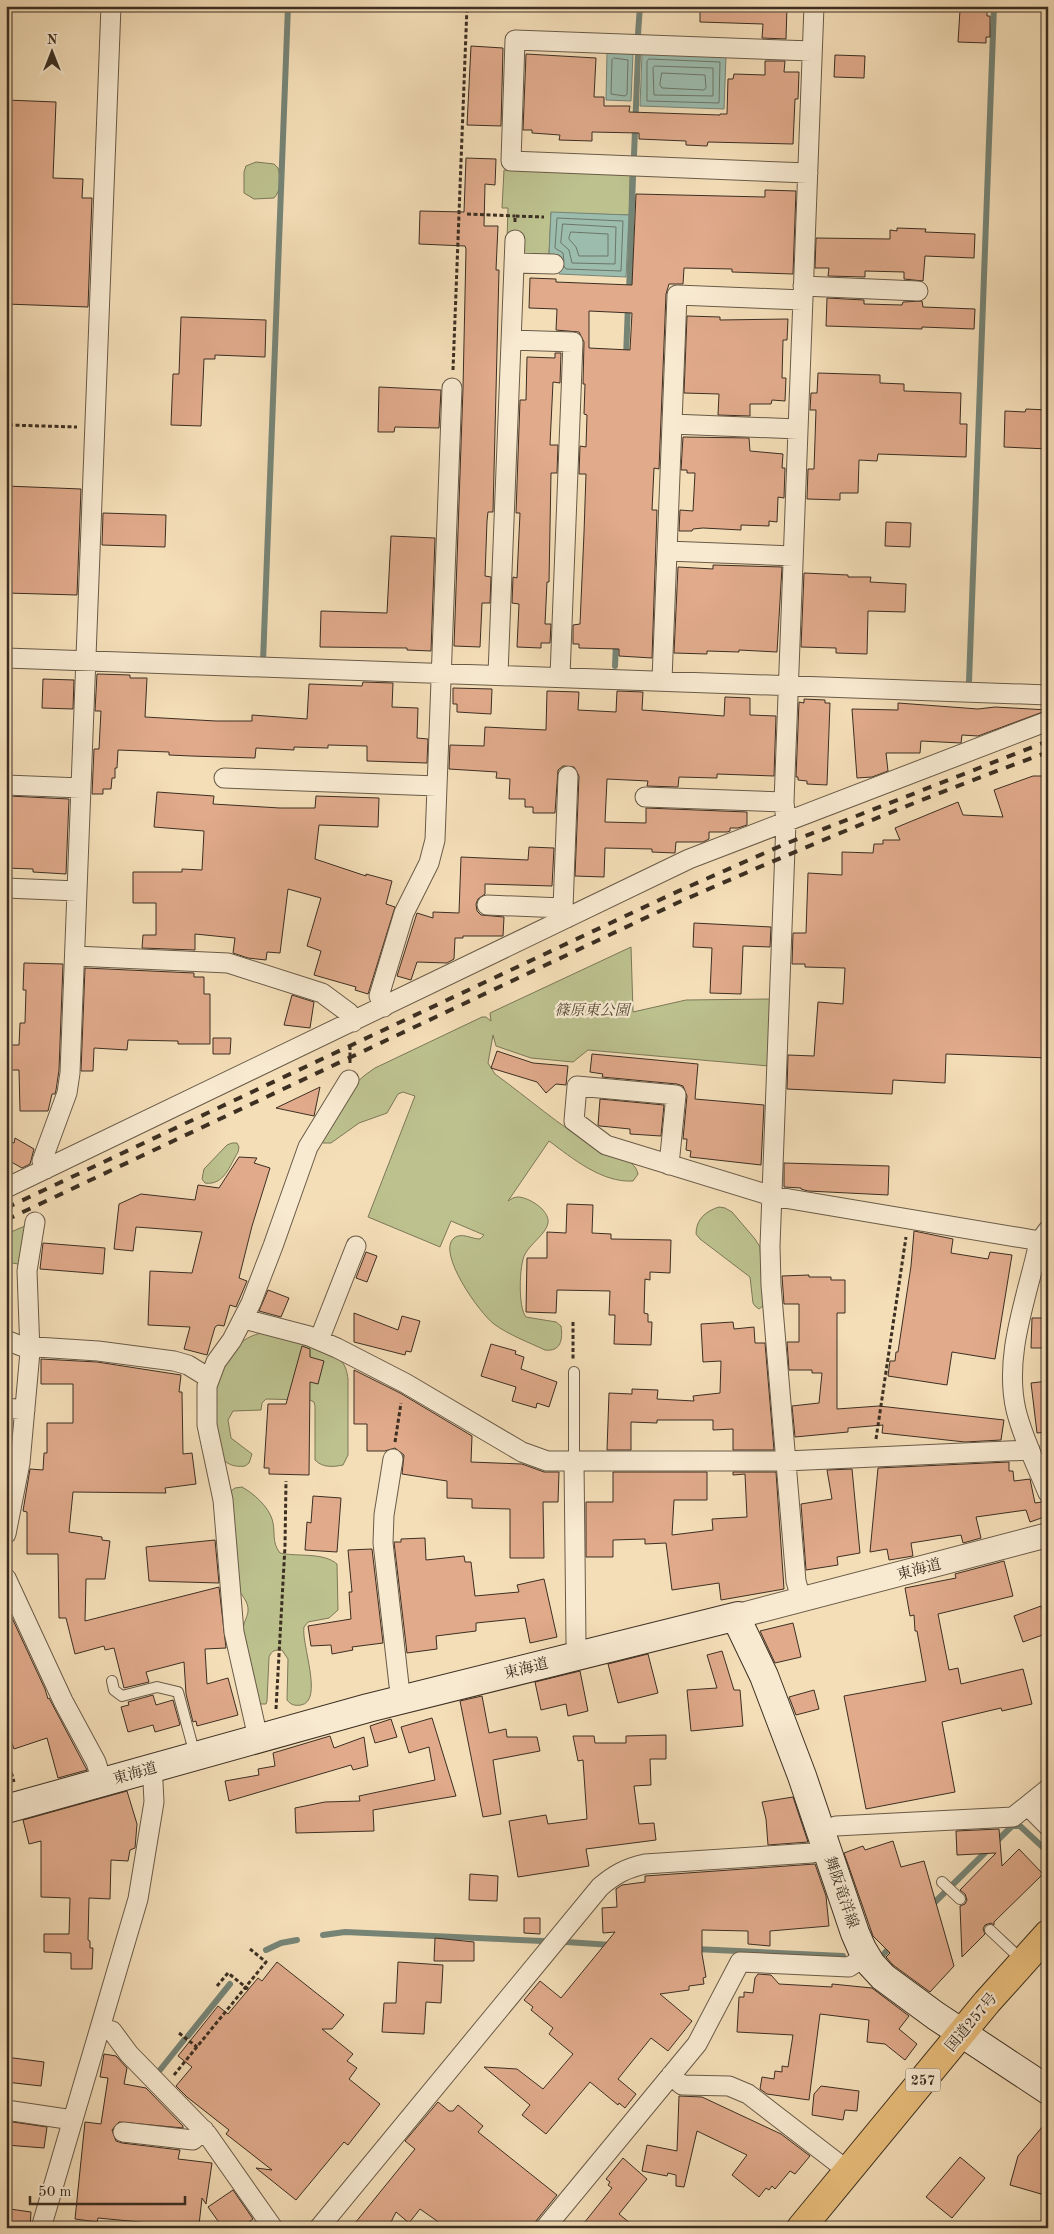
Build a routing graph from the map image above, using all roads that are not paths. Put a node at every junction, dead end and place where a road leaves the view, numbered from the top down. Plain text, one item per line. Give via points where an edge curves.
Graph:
1 (111, 6) edge
2 (814, 6) edge
3 (812, 51) junction
4 (808, 173) junction
5 (515, 240) dead end
6 (514, 263) junction
7 (554, 264) dead end
8 (918, 291) dead end
9 (803, 293) junction
10 (511, 340) junction
11 (452, 388) road end
12 (672, 424) junction
13 (798, 429) junction
14 (667, 551) junction
15 (793, 556) junction
16 (6, 658) edge
17 (86, 661) junction
18 (442, 673) junction
19 (498, 674) junction
20 (560, 676) junction
21 (662, 680) junction
22 (788, 685) junction
23 (1048, 695) edge
24 (1048, 721) edge
25 (568, 776) dead end
26 (6, 785) edge
27 (235, 785) dead end
28 (437, 786) junction
29 (81, 788) junction
30 (645, 797) dead end
31 (784, 802) junction
32 (786, 822) junction
33 (6, 888) edge
34 (77, 891) junction
35 (486, 905) dead end
36 (565, 913) junction
37 (75, 956) junction
38 (384, 1007) junction
39 (352, 1023) junction
40 (349, 1080) road end
41 (669, 1165) junction
42 (46, 1169) junction
43 (6, 1188) edge
44 (772, 1196) junction
45 (35, 1222) dead end
46 (1044, 1236) edge
47 (356, 1246) dead end
48 (244, 1319) junction
49 (6, 1340) edge
50 (319, 1340) junction
51 (30, 1346) junction
52 (574, 1372) road end
53 (209, 1378) junction
54 (6, 1408) edge
55 (25, 1410) junction
56 (1030, 1450) junction
57 (393, 1459) road end
58 (786, 1460) junction
59 (574, 1462) junction
60 (1048, 1493) edge
61 (6, 1534) edge
62 (1048, 1535) edge
63 (8, 1590) edge
64 (801, 1600) junction
65 (738, 1616) junction
66 (579, 1655) junction
67 (112, 1681) dead end
68 (402, 1699) junction
69 (270, 1735) junction
70 (196, 1756) junction
71 (149, 1769) junction
72 (102, 1782) junction
73 (1048, 1789) edge
74 (1028, 1806) junction
75 (13, 1807) edge
76 (1048, 1826) edge
77 (824, 1840) junction
78 (942, 1882) dead end
79 (957, 1897) dead end
80 (990, 1930) dead end
81 (1048, 1934) edge
82 (866, 1956) junction
83 (1023, 1961) junction
84 (101, 2028) junction
85 (962, 2033) junction
86 (671, 2075) junction
87 (1048, 2090) edge
88 (6, 2110) edge
89 (73, 2120) junction
90 (204, 2130) junction
91 (123, 2132) dead end
92 (848, 2171) junction
93 (41, 2228) edge
94 (273, 2228) edge
95 (320, 2228) edge
96 (545, 2228) edge
97 (801, 2228) edge

1 - 17 street
2 - 3 street
3 - 4 street
3 - 4 street via 515,40 511,161
4 - 9 street
5 - 6 street
6 - 7 street
6 - 10 street
8 - 9 street
9 - 12 street via 677,295
9 - 13 street
10 - 19 street
10 - 20 street via 573,342
11 - 18 street
12 - 13 street
12 - 14 street
13 - 15 street
14 - 15 street
14 - 21 street
15 - 22 street
16 - 17 street
17 - 18 street
17 - 29 street
18 - 19 street
18 - 28 street
19 - 20 street
20 - 21 street
21 - 22 street
22 - 23 street
22 - 31 street
24 - 32 street
25 - 36 street
26 - 29 street
27 - 28 street
28 - 38 street via 433,852 404,913 379,996
29 - 34 street
30 - 31 street
31 - 32 street
32 - 36 street via 689,859
32 - 44 street
33 - 34 street
34 - 37 street
35 - 36 street
36 - 38 street
37 - 39 street via 228,963 322,993 349,1013
37 - 42 street via 69,1084 42,1161
38 - 39 street
39 - 42 street
40 - 48 street via 308,1147 269,1259
41 - 41 street via 606,1145 574,1121 577,1086 676,1095
41 - 44 street
42 - 43 street
44 - 46 street via 909,1219
44 - 58 street via 770,1285
45 - 51 street via 27,1286
46 - 56 street via 1016,1340 1012,1376 1016,1411
47 - 50 street
48 - 50 street
48 - 53 street
49 - 51 street
50 - 59 street via 405,1383 534,1458
51 - 53 street via 174,1361 188,1365
51 - 55 street
52 - 59 lane
53 - 69 street via 207,1425 223,1500 234,1632
54 - 55 street
55 - 61 street via 18,1481
56 - 58 street
56 - 60 street
57 - 68 street via 383,1543
58 - 59 street
58 - 64 street via 796,1581
59 - 66 street via 576,1642
62 - 64 street, 東海道
63 - 72 street via 96,1762
64 - 65 street, 東海道
65 - 66 main road, 東海道
65 - 77 main road, 舞阪竜洋線 via 768,1685
66 - 68 main road, 東海道
67 - 70 lane via 117,1694 122,1696 157,1687 178,1692
68 - 69 main road, 東海道
69 - 70 main road, 東海道
70 - 71 main road, 東海道
71 - 72 main road, 東海道
71 - 84 street via 155,1792 142,1882
72 - 75 main road, 東海道
73 - 74 street
74 - 76 street
74 - 77 street via 1013,1817 836,1826
77 - 82 main road, 舞阪竜洋線 via 855,1933
77 - 95 street via 812,1853 645,1864 613,1875
78 - 79 lane
80 - 83 lane
81 - 83 highway, 国道257号 / 257
82 - 85 main road, 舞阪竜洋線 via 883,1977
82 - 86 street via 849,1967 740,1962 697,2044
83 - 85 highway, 国道257号 / 257
84 - 89 street
84 - 90 street via 112,2031 134,2059
85 - 87 main road, 舞阪竜洋線
85 - 92 highway, 国道257号 / 257
86 - 92 street via 682,2085 729,2086 748,2094
86 - 96 street
88 - 89 street
89 - 93 street
90 - 91 street via 193,2140
90 - 94 street
92 - 97 highway, 国道257号 / 257

